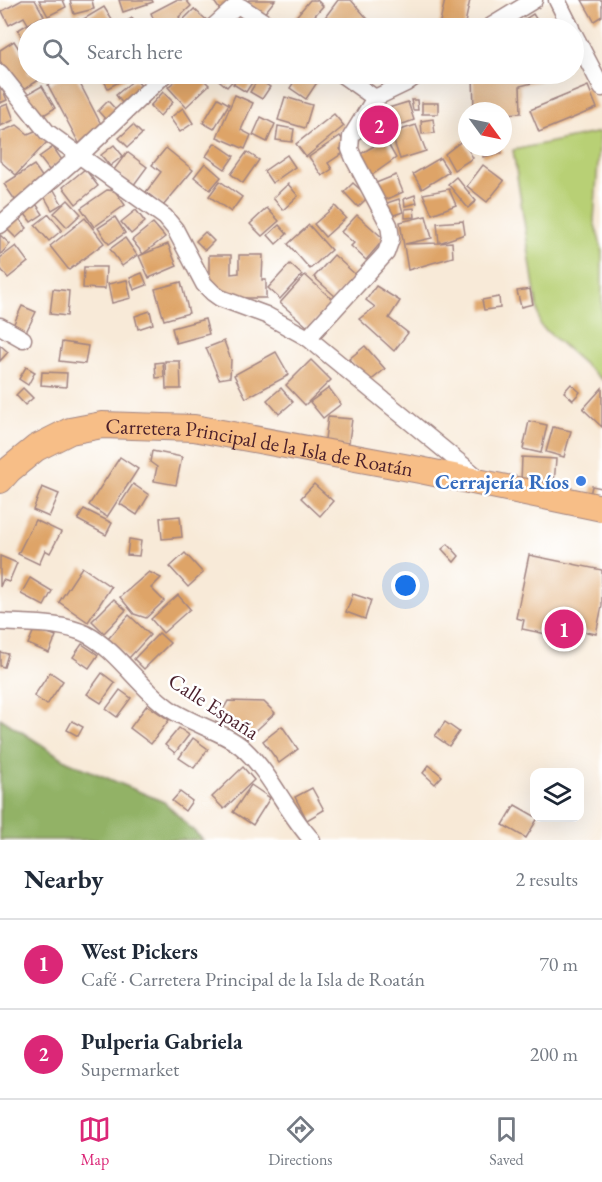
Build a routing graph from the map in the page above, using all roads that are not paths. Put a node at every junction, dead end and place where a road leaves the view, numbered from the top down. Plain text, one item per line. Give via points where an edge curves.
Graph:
1 (534, 0) edge
2 (557, 0) edge
3 (223, 18) edge
4 (258, 18) edge
5 (504, 18) edge
6 (566, 18) edge
7 (584, 54) edge
8 (0, 73) edge
9 (155, 84) edge
10 (355, 84) edge
11 (404, 84) edge
12 (602, 88) edge
13 (375, 98) junction
14 (80, 155) junction
15 (0, 225) edge
16 (0, 326) edge
17 (308, 338) junction
18 (23, 339) dead end
19 (0, 480) edge
20 (485, 484) junction
21 (602, 508) edge
22 (0, 621) edge
23 (312, 840) edge

1 - 5 street
2 - 6 street
3 - 4 street via 235,7 241,7
7 - 12 street
8 - 14 street via 47,132
9 - 14 street
10 - 13 street
11 - 13 street
13 - 17 street via 351,137 350,149 389,225 391,239 386,253
14 - 15 street
14 - 17 street via 165,217 213,293
16 - 18 street
17 - 20 street
19 - 20 main road, Carretera Principal de la Isla de Roatán via 36,448 70,431 102,425 194,428
20 - 21 main road, Carretera Principal de la Isla de Roatán
22 - 23 street, Calle España via 58,626 85,634 168,708 242,747 263,769

